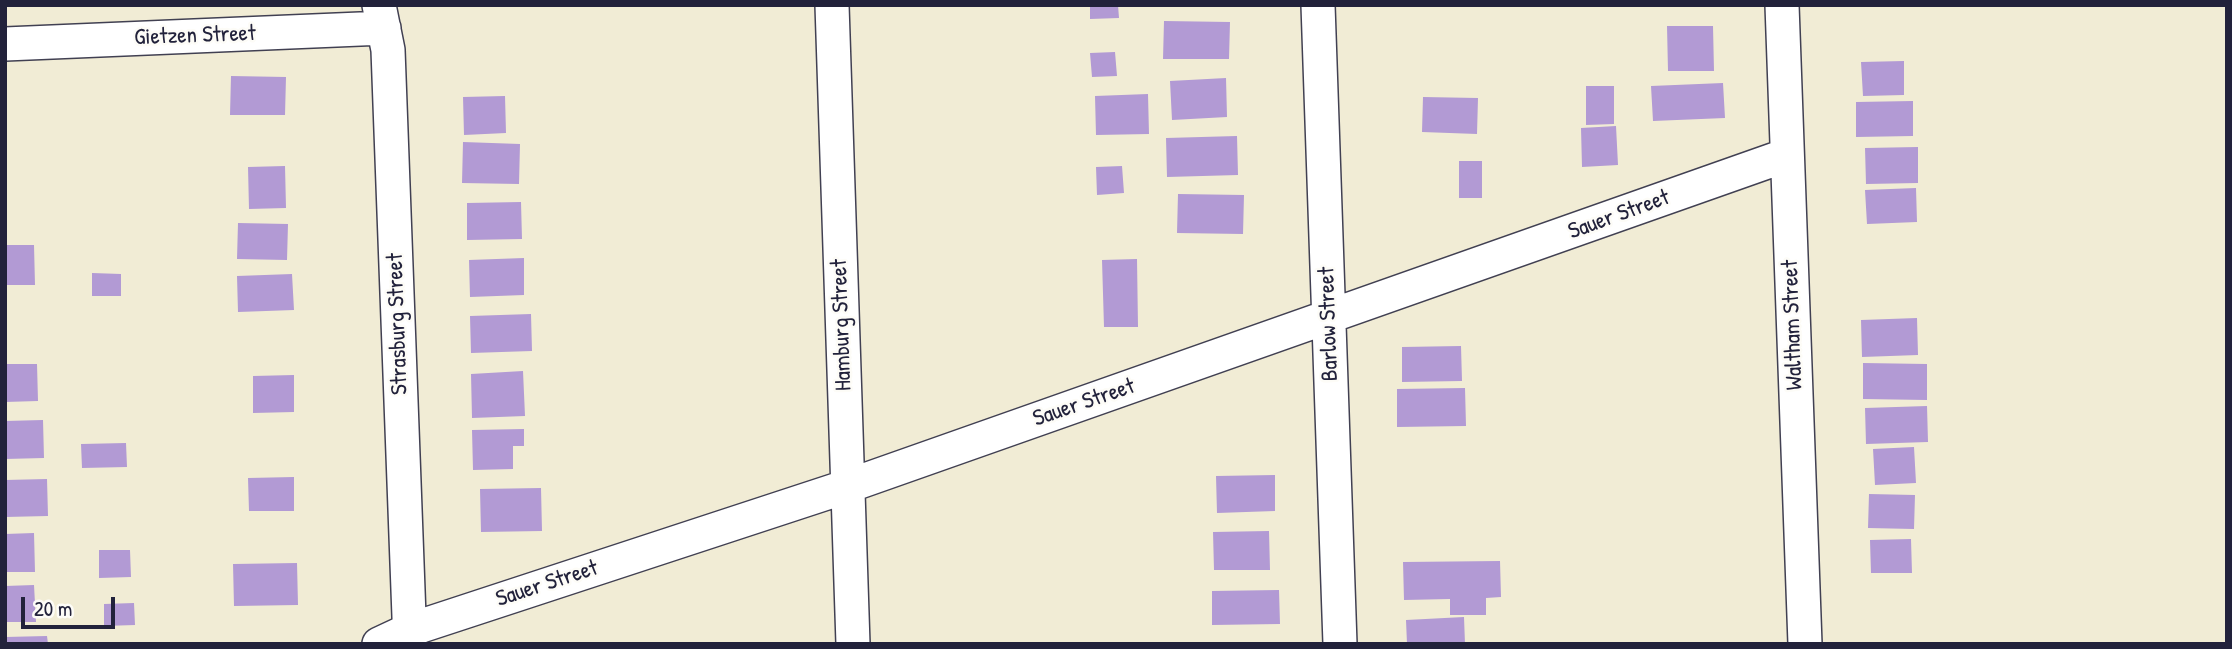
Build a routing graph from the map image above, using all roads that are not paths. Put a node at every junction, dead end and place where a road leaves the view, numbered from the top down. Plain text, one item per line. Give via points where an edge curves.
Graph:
1 (832, 5) edge
2 (1318, 5) edge
3 (1782, 5) edge
4 (381, 17) edge
5 (5, 44) edge
6 (1787, 155) junction
7 (1329, 318) junction
8 (848, 486) junction
9 (409, 637) edge
10 (379, 644) edge
11 (853, 644) edge
12 (1340, 644) edge
13 (1805, 644) edge

1 - 8 street, Hamburg Street
2 - 7 street, Barlow Street
3 - 6 street, Waltham Street
4 - 5 street, Gietzen Street
4 - 9 street, Strasburg Street via 388,50
6 - 7 street, Sauer Street
6 - 13 street, Waltham Street
7 - 8 street, Sauer Street
7 - 12 street, Barlow Street
8 - 9 street, Sauer Street
8 - 11 street, Hamburg Street
9 - 10 street, Sauer Street

